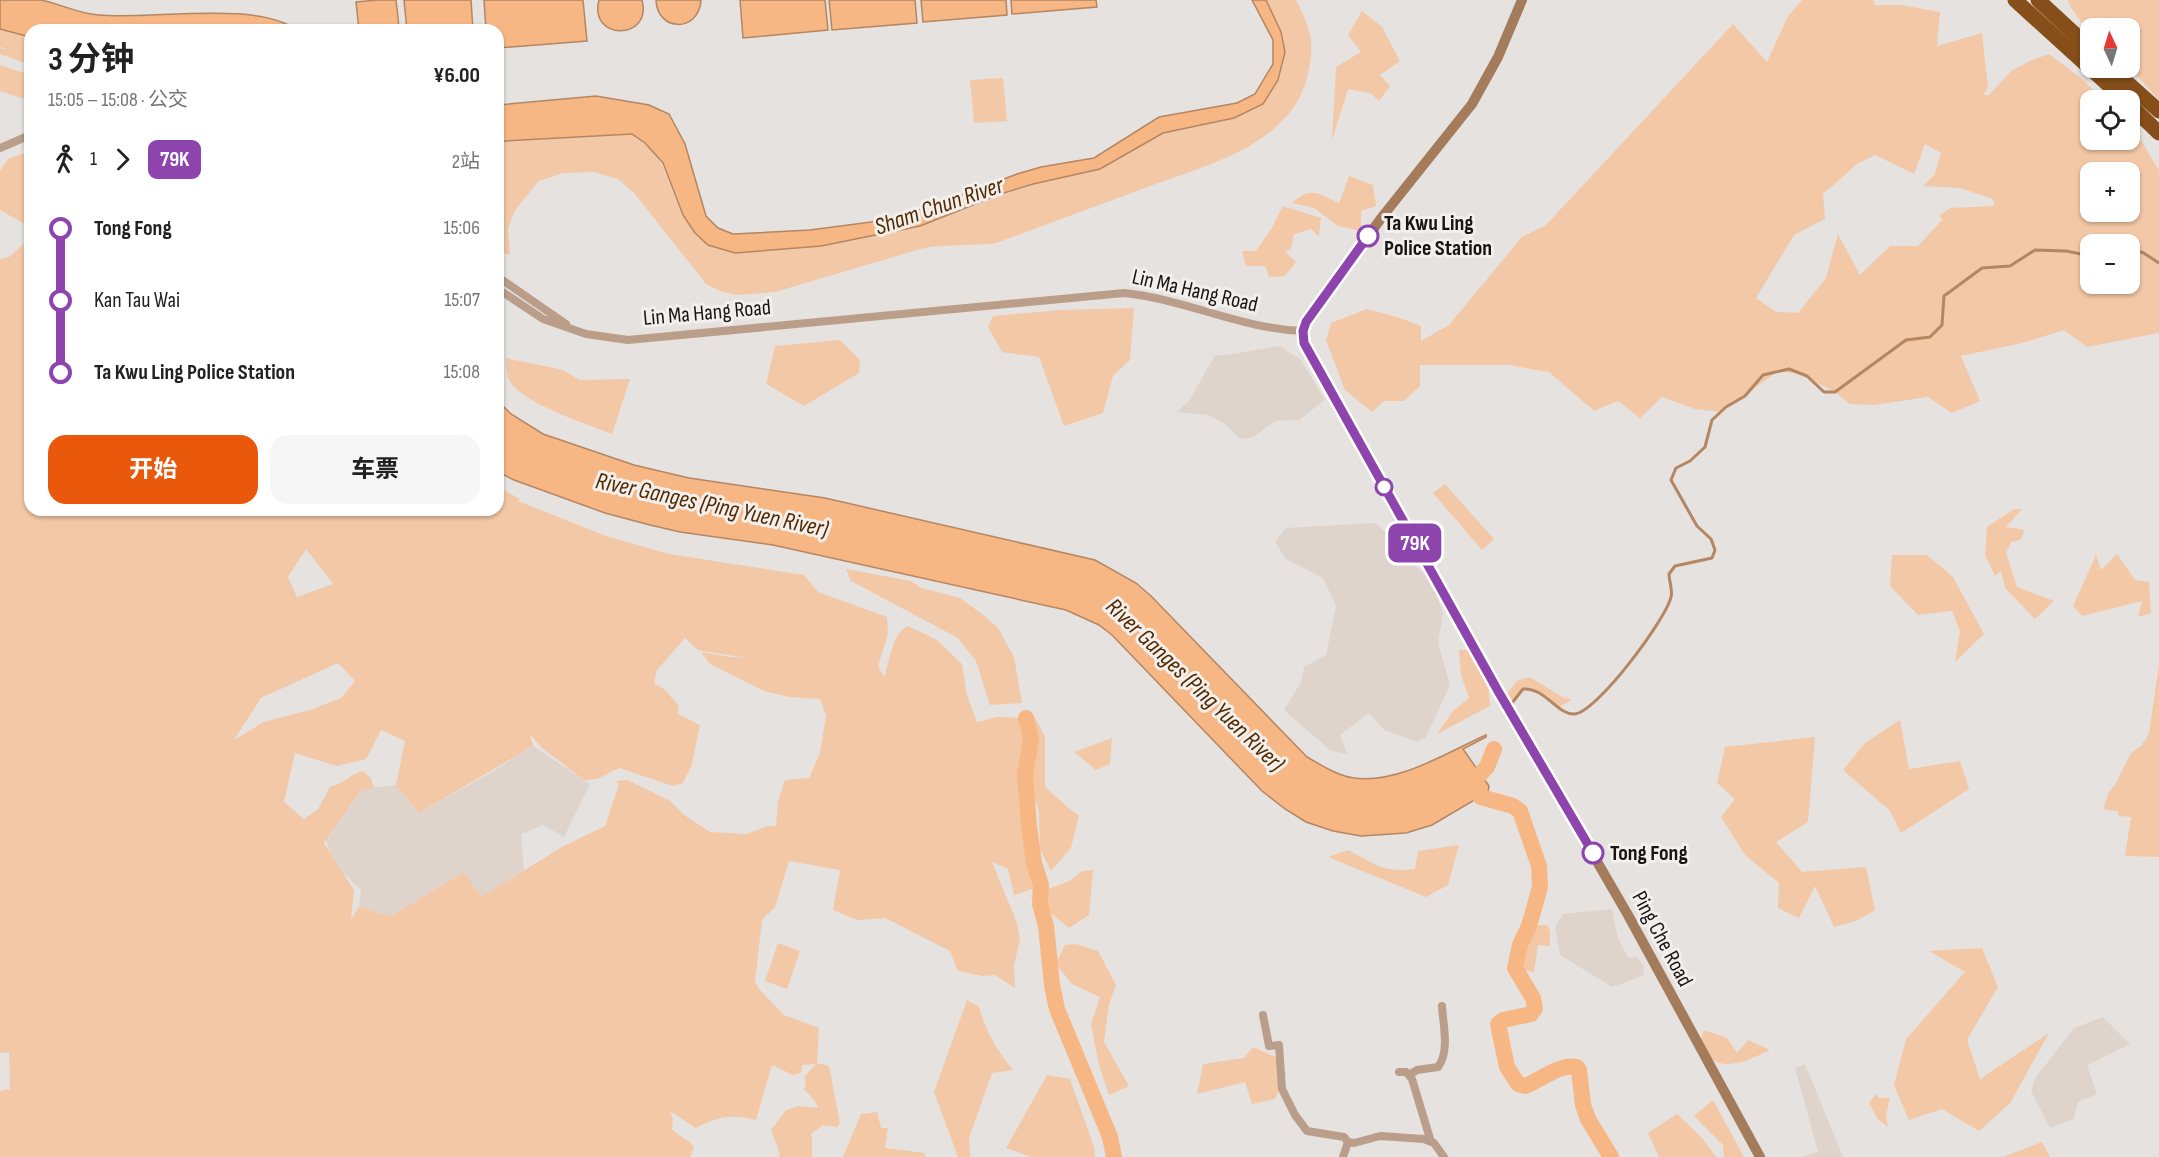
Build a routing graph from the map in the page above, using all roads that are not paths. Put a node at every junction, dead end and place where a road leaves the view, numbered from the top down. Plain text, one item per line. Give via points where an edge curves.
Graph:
1 (1522, 0) edge
2 (2015, 0) edge
3 (2038, 0) edge
4 (2080, 39) edge
5 (2122, 78) edge
6 (2114, 90) edge
7 (2159, 111) edge
8 (2140, 115) edge
9 (2159, 133) edge
10 (24, 138) edge
11 (0, 148) edge
12 (504, 281) edge
13 (504, 293) edge
14 (574, 330) junction
15 (1303, 331) junction
16 (1442, 1006) dead end
17 (1263, 1015) dead end
18 (1399, 1072) dead end
19 (1408, 1075) junction
20 (1348, 1142) junction
21 (1431, 1142) junction
22 (1343, 1157) edge
23 (1444, 1157) edge
24 (1760, 1157) edge

1 - 15 street via 1498,57 1472,104 1375,226
2 - 6 highway
3 - 4 highway
5 - 7 highway
8 - 9 highway
10 - 11 street
12 - 14 street, Lin Ma Hang Road
13 - 14 street, Lin Ma Hang Road via 543,319
14 - 15 street, Lin Ma Hang Road via 628,340 1124,292 1270,328
15 - 24 street, Ping Che Road via 1308,352 1628,915
16 - 19 street via 1442,1061 1438,1067
17 - 20 street via 1269,1046 1279,1045 1282,1089 1294,1115 1307,1131 1344,1137
18 - 19 street
19 - 21 street
20 - 21 street via 1380,1136
20 - 22 street
21 - 23 street

